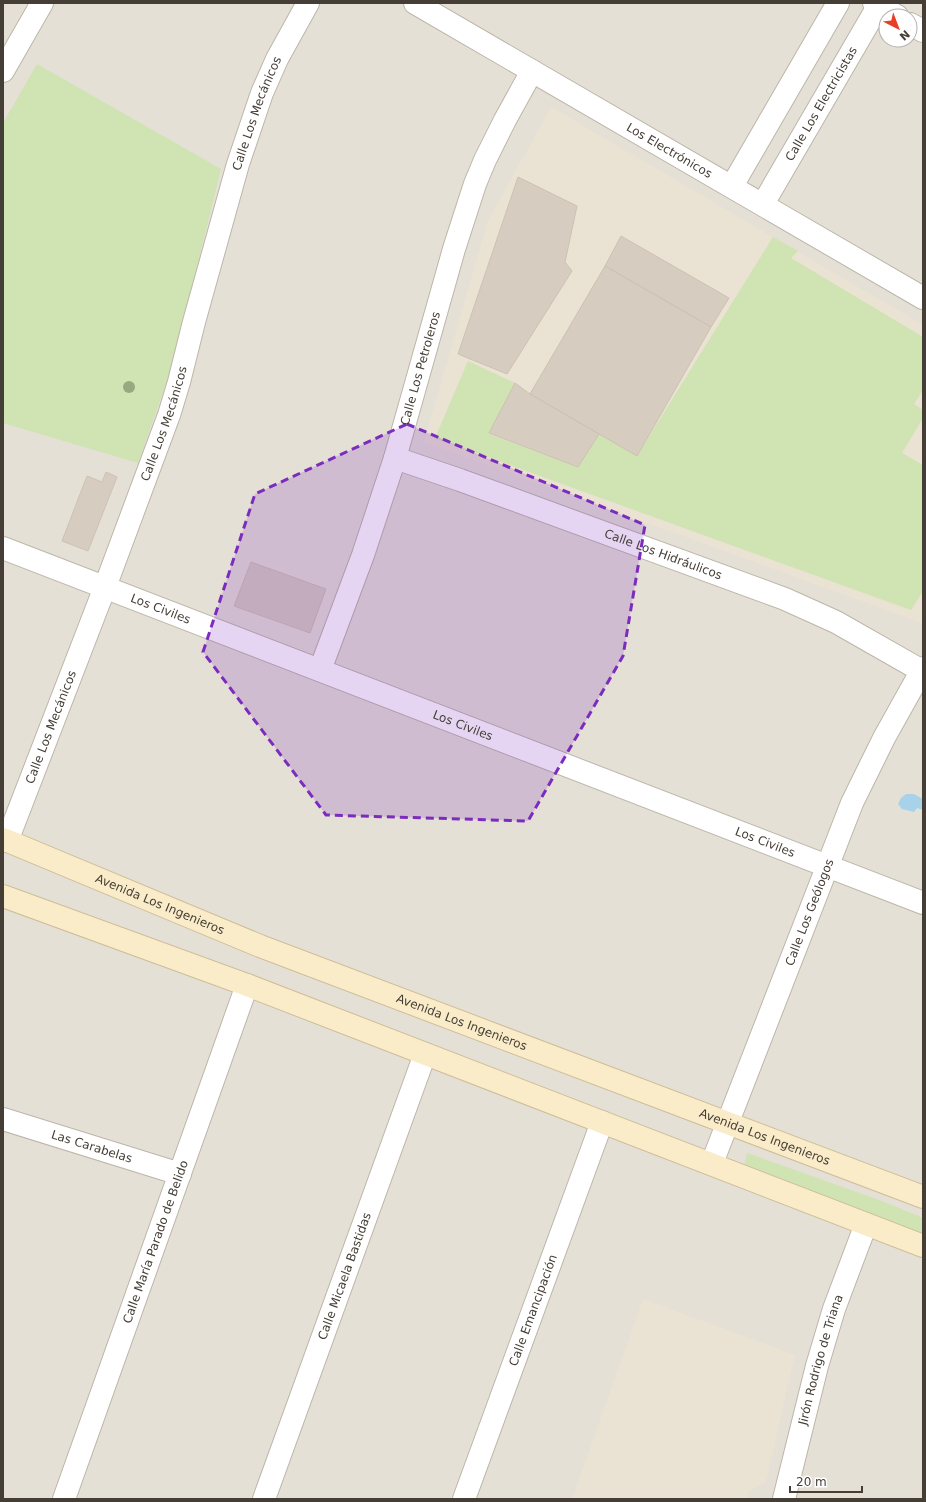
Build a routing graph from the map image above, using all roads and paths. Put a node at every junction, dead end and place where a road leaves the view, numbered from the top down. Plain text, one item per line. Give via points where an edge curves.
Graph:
1 (42, 3) edge
2 (308, 3) edge
3 (415, 3) edge
4 (838, 3) edge
5 (877, 4) edge
6 (3, 71) edge
7 (532, 71) junction
8 (732, 186) junction
9 (763, 204) junction
10 (923, 298) edge
11 (395, 458) junction
12 (3, 548) edge
13 (105, 588) junction
14 (320, 670) junction
15 (922, 670) edge
16 (5, 840) edge
17 (826, 866) junction
18 (3, 896) edge
19 (923, 903) edge
20 (248, 985) junction
21 (425, 1054) junction
22 (3, 1118) edge
23 (602, 1122) junction
24 (727, 1122) junction
25 (712, 1163) junction
26 (180, 1174) junction
27 (923, 1197) edge
28 (866, 1224) junction
29 (923, 1246) edge
30 (64, 1499) edge
31 (264, 1499) edge
32 (464, 1499) edge
33 (784, 1499) edge

1 - 6 street
2 - 13 street, Calle Los Mecánicos via 277,59 255,111 169,415
3 - 7 street, Los Electrónicos
4 - 8 street
5 - 9 street, Calle Los Electricistas
7 - 8 street, Los Electrónicos
7 - 11 street, Calle Los Petroleros via 475,184
8 - 9 street, Los Electrónicos
9 - 10 street, Los Electrónicos
11 - 14 street, Calle Los Petroleros via 363,555
11 - 15 street, Calle Los Hidráulicos via 785,599 836,622
12 - 13 street, Los Civiles
13 - 14 street, Los Civiles
13 - 16 street, Calle Los Mecánicos
14 - 17 street, Los Civiles
15 - 17 street, Calle Los Geólogos via 863,779
16 - 24 street, Avenida Los Ingenieros via 260,946
17 - 19 street, Los Civiles
17 - 24 street, Calle Los Geólogos
18 - 20 street
20 - 21 street
20 - 26 street, Calle María Parado de Belido
21 - 23 street
21 - 31 street, Calle Micaela Bastidas
22 - 26 street, Las Carabelas
23 - 25 street
23 - 32 street, Calle Emancipación
24 - 25 street, Calle Los Geólogos
24 - 27 street, Avenida Los Ingenieros
25 - 28 street
26 - 30 street, Calle María Parado de Belido
28 - 29 street
28 - 33 street, Jirón Rodrigo de Triana via 834,1309 817,1366

